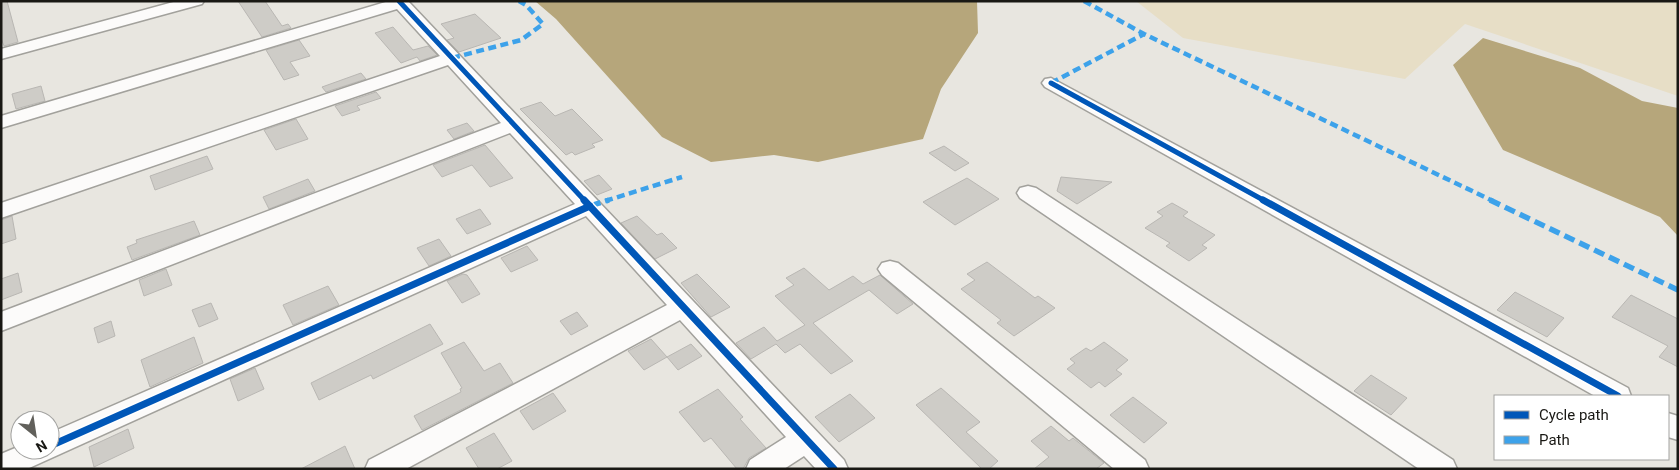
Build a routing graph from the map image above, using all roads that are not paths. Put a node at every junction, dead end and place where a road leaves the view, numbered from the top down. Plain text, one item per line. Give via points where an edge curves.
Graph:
1 (196, 1) edge
2 (400, 2) edge
3 (1, 54) edge
4 (452, 58) junction
5 (1051, 83) dead end
6 (1, 122) edge
7 (514, 125) junction
8 (1028, 193) dead end
9 (590, 206) junction
10 (1, 211) edge
11 (890, 269) dead end
12 (684, 307) junction
13 (1, 322) edge
14 (1616, 395) edge
15 (806, 438) junction
16 (60, 442) edge
17 (17, 460) edge
18 (1, 467) edge
19 (379, 469) edge
20 (760, 469) edge
21 (834, 469) edge
22 (1135, 469) edge
23 (1443, 469) edge

1 - 3 street
2 - 4 street
2 - 6 street
4 - 7 street
4 - 10 street
5 - 14 street
7 - 9 street
7 - 13 street
8 - 23 street
9 - 12 street
9 - 16 street
11 - 22 street
12 - 15 street
12 - 19 street
15 - 20 street
15 - 21 street
17 - 18 street

